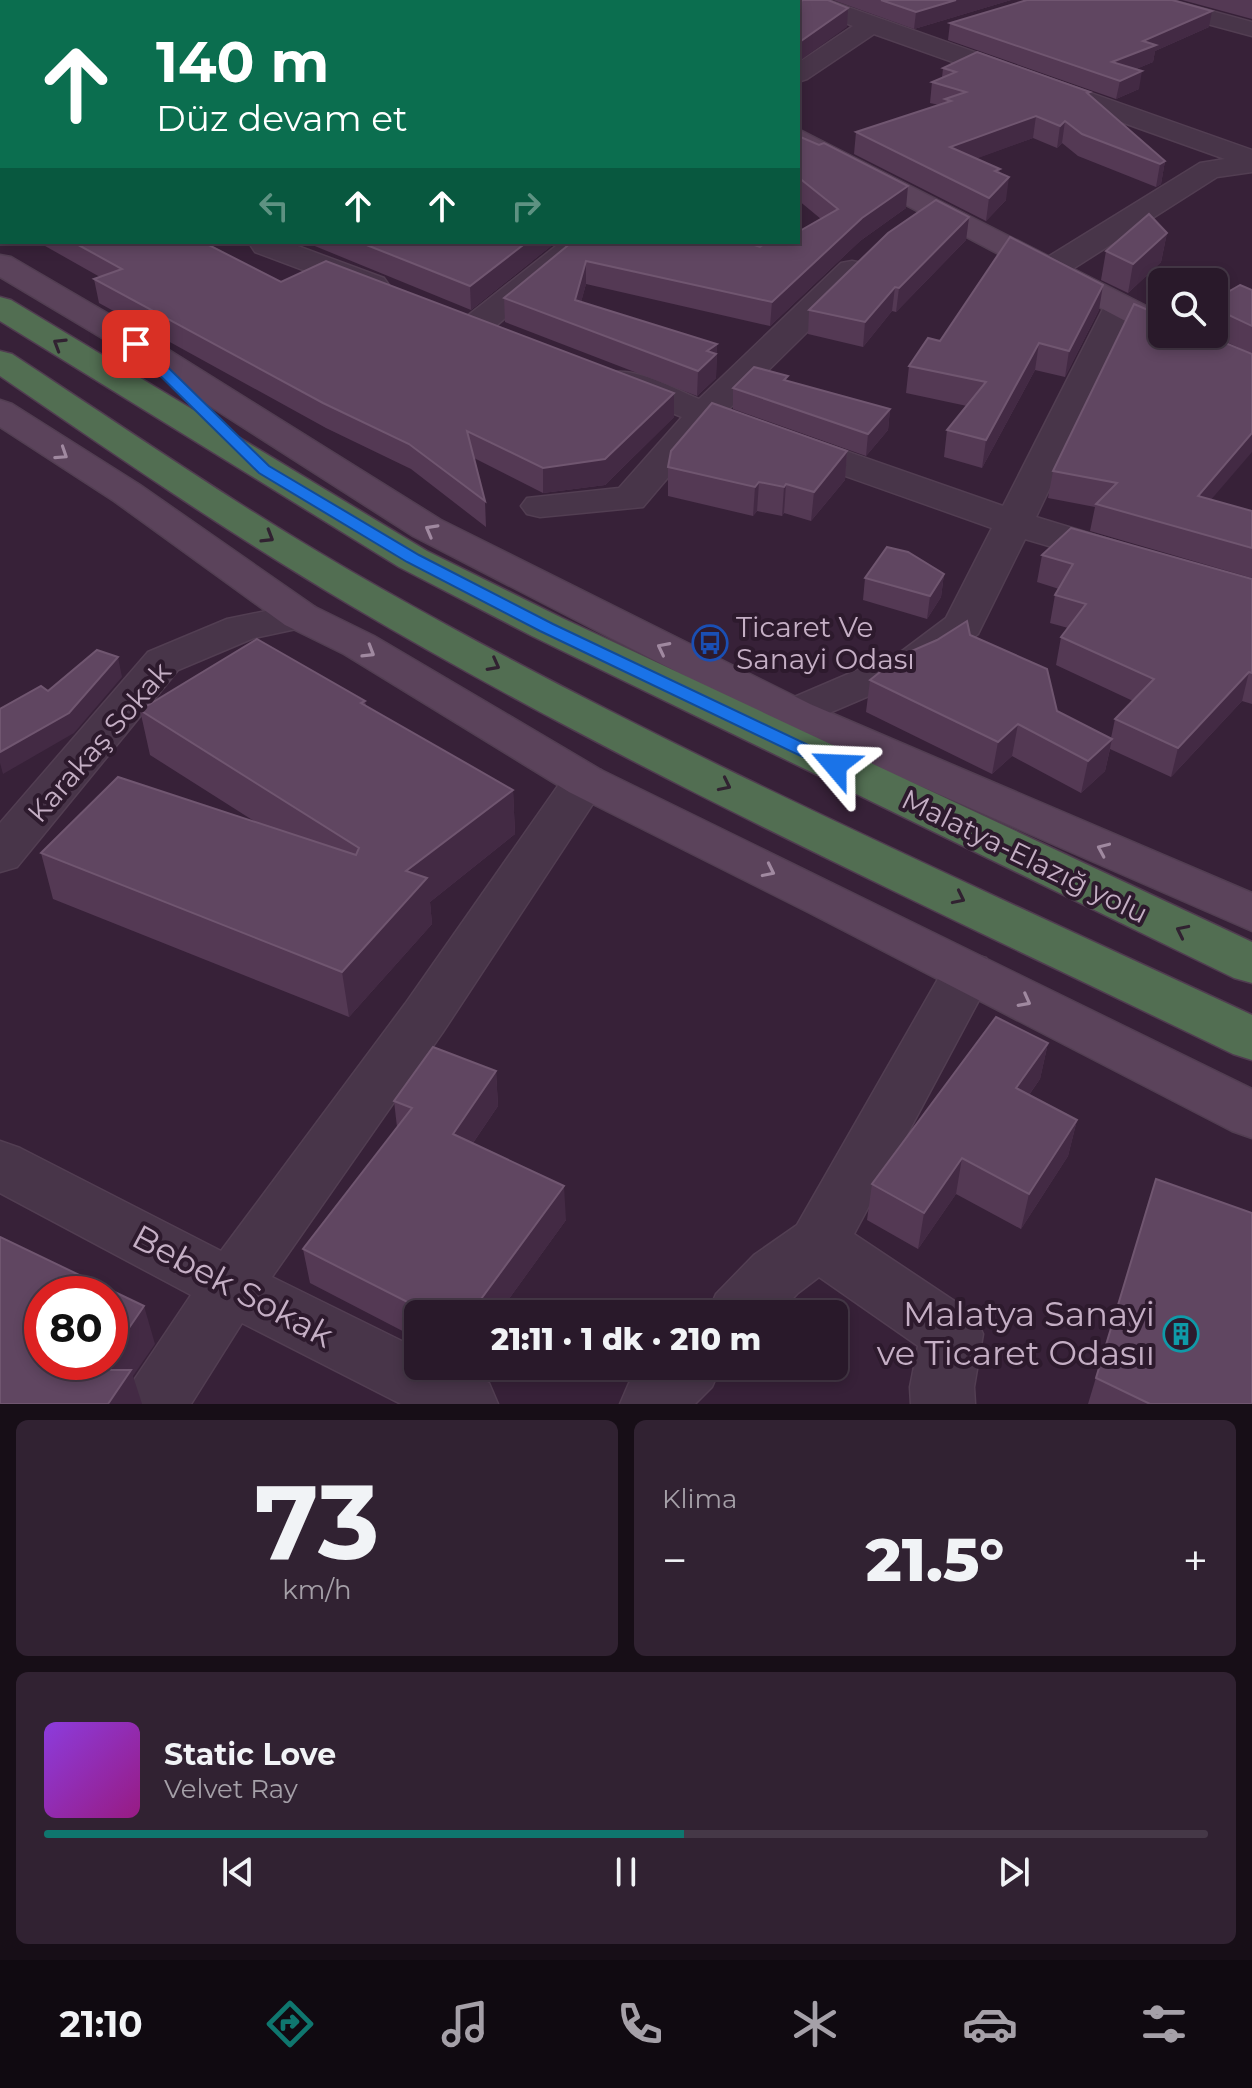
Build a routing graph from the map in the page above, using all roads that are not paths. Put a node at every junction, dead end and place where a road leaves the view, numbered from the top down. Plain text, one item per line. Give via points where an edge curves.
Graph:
1 (808, 0) edge
2 (1145, 0) edge
3 (871, 25) junction
4 (1252, 29) edge
5 (945, 30) dead end
6 (917, 39) junction
7 (800, 73) edge
8 (800, 138) edge
9 (1252, 162) edge
10 (268, 244) edge
11 (578, 244) edge
12 (873, 249) edge
13 (0, 264) edge
14 (1049, 270) junction
15 (407, 298) edge
16 (0, 307) edge
17 (1120, 307) junction
18 (1148, 320) edge
19 (478, 324) edge
20 (136, 344) junction
21 (0, 361) edge
22 (591, 369) edge
23 (0, 411) edge
24 (704, 413) junction
25 (89, 421) junction
26 (264, 470) junction
27 (540, 506) dead end
28 (1013, 524) junction
29 (178, 530) junction
30 (1148, 563) edge
31 (300, 616) junction
32 (794, 714) junction
33 (585, 781) junction
34 (0, 855) edge
35 (1252, 913) edge
36 (1252, 964) edge
37 (968, 972) junction
38 (1252, 1039) edge
39 (1252, 1115) edge
40 (0, 1165) edge
41 (818, 1243) junction
42 (232, 1285) junction
43 (751, 1300) edge
44 (675, 1380) edge
45 (155, 1404) edge
46 (466, 1404) edge
47 (652, 1404) edge
48 (943, 1404) edge

1 - 3 street
2 - 4 street
3 - 6 street
3 - 7 street
5 - 6 street
6 - 9 street
8 - 14 main road via 921,215
9 - 14 street via 1210,169
10 - 15 street
11 - 19 street
12 - 24 street
13 - 20 main road
14 - 17 main road
26 -> 16 highway, Malatya-Elazığ yolu
17 - 18 main road
17 - 28 street
20 - 26 main road
32 -> 20 main road via 427,528
21 - 25 highway
22 - 24 street
23 -> 29 main road
24 - 27 street via 630,499
24 - 28 street
25 - 29 main road
25 -> 38 highway via 368,598 649,748
36 -> 26 highway, Malatya-Elazığ yolu via 547,627 413,559
28 - 30 street
28 - 32 street via 963,625 917,660
29 - 31 main road
31 -> 33 main road via 359,645
31 - 34 street, Karakaş Sokak via 242,628 163,661
35 -> 32 main road
33 -> 37 main road
33 - 42 street via 424,1018
37 -> 39 main road
37 - 41 street
40 - 42 street, Bebek Sokak
41 - 43 street
41 - 48 street via 952,1334
42 - 45 street
42 - 46 street, Bebek Sokak
44 - 47 street

